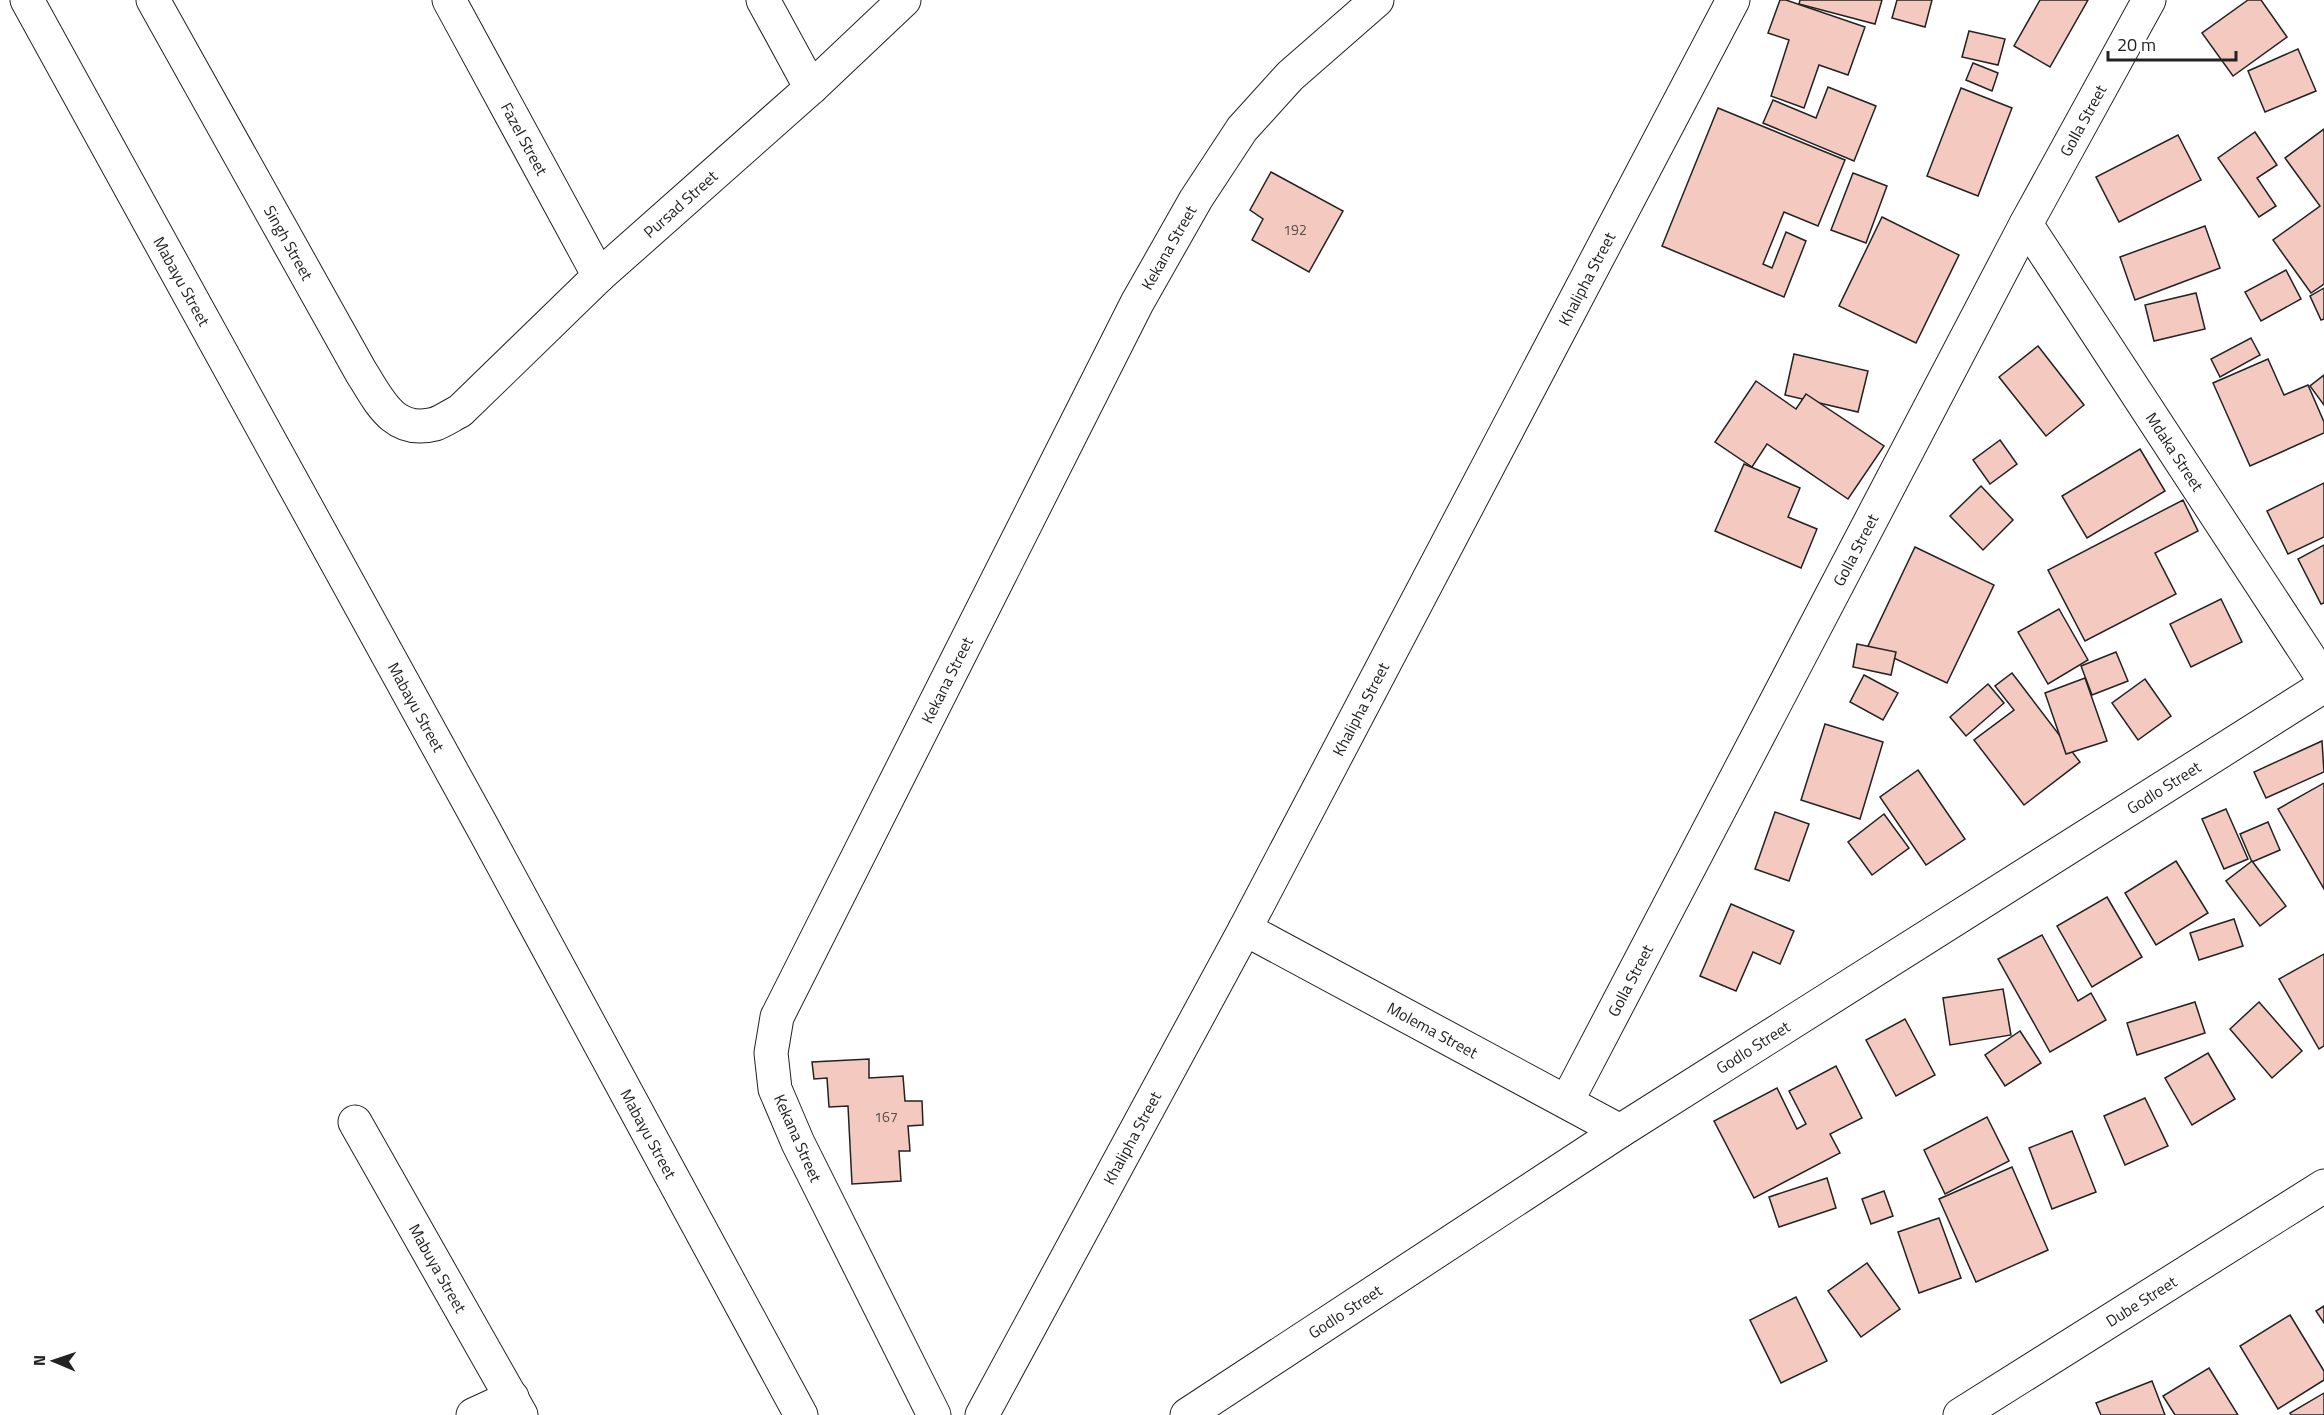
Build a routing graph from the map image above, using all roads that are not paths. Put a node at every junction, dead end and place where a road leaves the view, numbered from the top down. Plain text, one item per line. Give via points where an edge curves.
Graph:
1 (27, 0) edge
2 (153, 0) edge
3 (449, 0) edge
4 (763, 0) edge
5 (904, 0) edge
6 (1377, 0) edge
7 (1733, 0) edge
8 (2150, 0) edge
9 (811, 88) junction
10 (2026, 224) junction
11 (599, 276) junction
12 (460, 411) joint
13 (2324, 680) edge
14 (2324, 686) edge
15 (1245, 929) junction
16 (1567, 1101) junction
17 (355, 1122) dead end
18 (1620, 1131) junction
19 (2324, 1186) edge
20 (517, 1406) edge
21 (473, 1415) edge
22 (801, 1415) edge
23 (934, 1415) edge
24 (982, 1415) edge
25 (1187, 1415) edge
26 (1960, 1415) edge

1 - 22 street, Mabayu Street
2 - 12 street, Singh Street via 361,372 389,415 401,423 420,425 435,424
3 - 11 street, Fazel Street
4 - 9 street
5 - 9 street, Pursad Street
6 - 23 street, Kekana Street via 1290,76 1242,129 1196,199 1137,303 777,1017 771,1053 775,1089 803,1154
7 - 15 street, Khalipha Street
8 - 10 street, Golla Street
9 - 11 street, Pursad Street
10 - 13 street, Mdaka Street
10 - 16 street, Golla Street
11 - 12 street, Pursad Street
14 - 18 street, Godlo Street
15 - 16 street, Molema Street
15 - 24 street, Khalipha Street
16 - 18 street, Molema Street
17 - 20 street, Mabuya Street
18 - 25 street, Godlo Street
19 - 26 street, Dube Street
20 - 21 street

